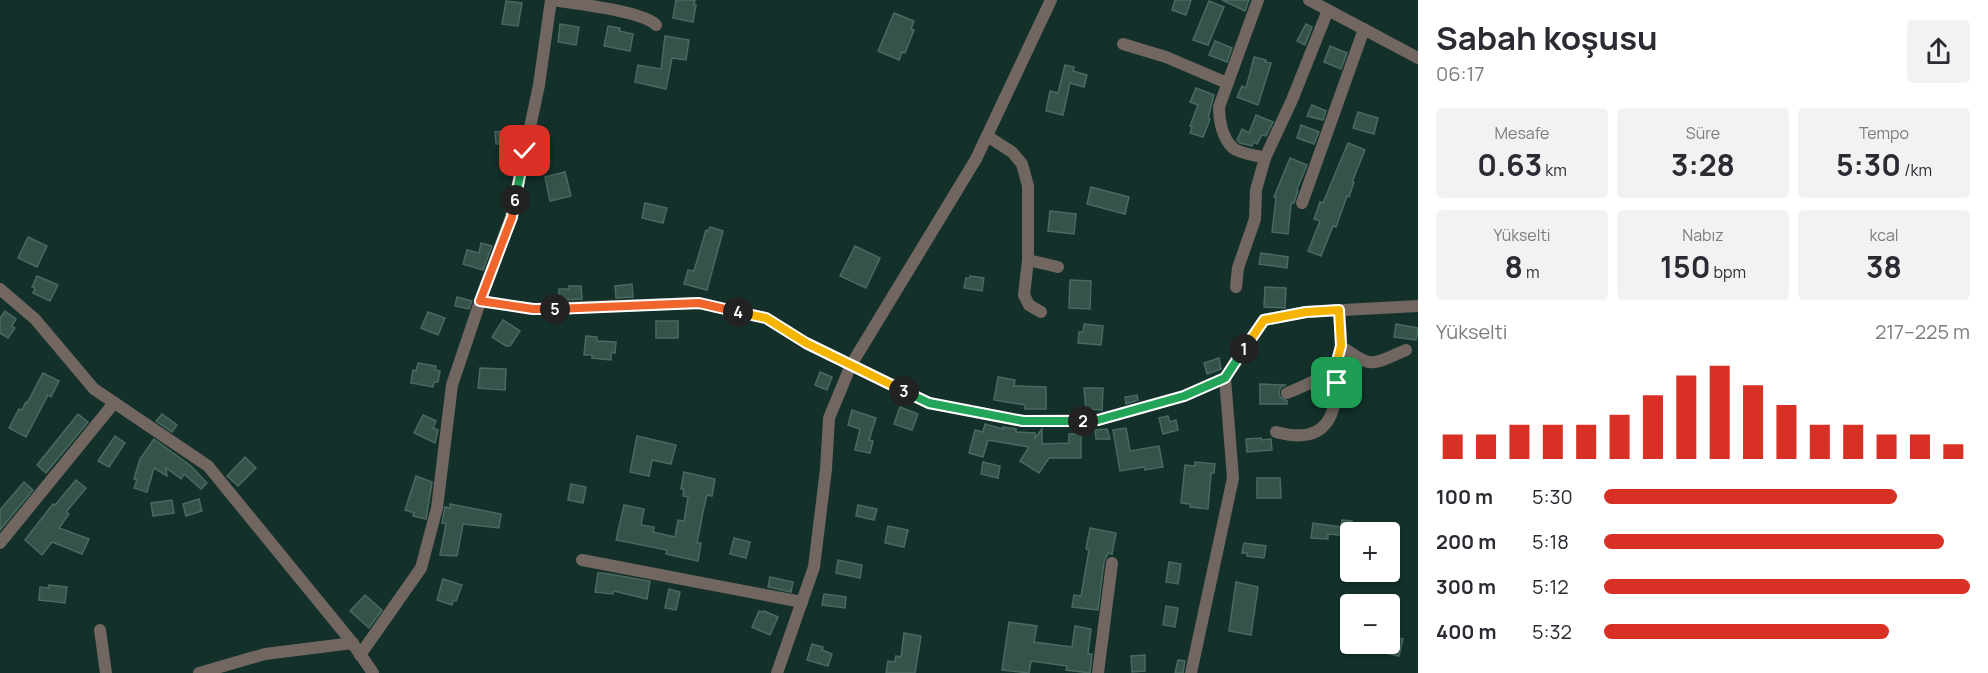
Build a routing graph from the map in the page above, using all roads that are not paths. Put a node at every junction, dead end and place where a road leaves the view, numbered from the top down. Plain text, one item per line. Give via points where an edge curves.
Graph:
1 (552, 0) edge
2 (1051, 0) edge
3 (1258, 0) edge
4 (1309, 0) edge
5 (1328, 10) junction
6 (656, 25) dead end
7 (1364, 29) junction
8 (1123, 44) dead end
9 (1418, 58) edge
10 (1227, 83) junction
11 (987, 136) junction
12 (1266, 158) junction
13 (1302, 204) dead end
14 (1028, 260) junction
15 (1058, 267) dead end
16 (1236, 287) dead end
17 (0, 289) edge
18 (480, 301) junction
19 (1418, 306) edge
20 (1339, 310) junction
21 (1041, 312) dead end
22 (1341, 346) junction
23 (1406, 350) dead end
24 (851, 365) junction
25 (1336, 365) junction
26 (1225, 378) junction
27 (1287, 393) dead end
28 (114, 403) junction
29 (1276, 432) dead end
30 (0, 543) edge
31 (582, 560) dead end
32 (1113, 562) dead end
33 (802, 602) junction
34 (100, 630) dead end
35 (353, 644) junction
36 (360, 655) junction
37 (106, 673) edge
38 (199, 673) edge
39 (373, 673) edge
40 (777, 673) edge
41 (1098, 673) edge
42 (1191, 673) edge

1 - 6 street via 638,15
1 - 18 street via 512,217
2 - 11 street
3 - 10 street
4 - 5 street
5 - 7 street
5 - 12 street
7 - 9 street
7 - 13 street
8 - 10 street
10 - 12 street via 1219,107 1219,120 1227,138 1233,149
11 - 14 street via 1012,152 1022,165 1028,186
11 - 24 street
12 - 16 street via 1256,190 1255,219 1238,268
14 - 15 street
14 - 21 street via 1024,295 1029,305
17 - 28 street via 35,319 94,389
18 - 24 street via 533,309 699,303 766,318
18 - 36 street via 452,385 437,508 421,568
19 - 20 street
20 - 22 street
20 - 26 street via 1264,320
22 - 23 street via 1362,361 1375,363
22 - 25 street
24 - 26 street via 929,403 1023,421 1098,420 1184,396
24 - 33 street via 829,418 814,567
25 - 27 street via 1307,386
25 - 29 street via 1336,406 1326,424 1311,435
26 - 42 street via 1233,478
28 - 30 street
28 - 35 street via 208,466
31 - 33 street
32 - 41 street
33 - 40 street
34 - 37 street
35 - 36 street
35 - 38 street via 265,654
36 - 39 street

